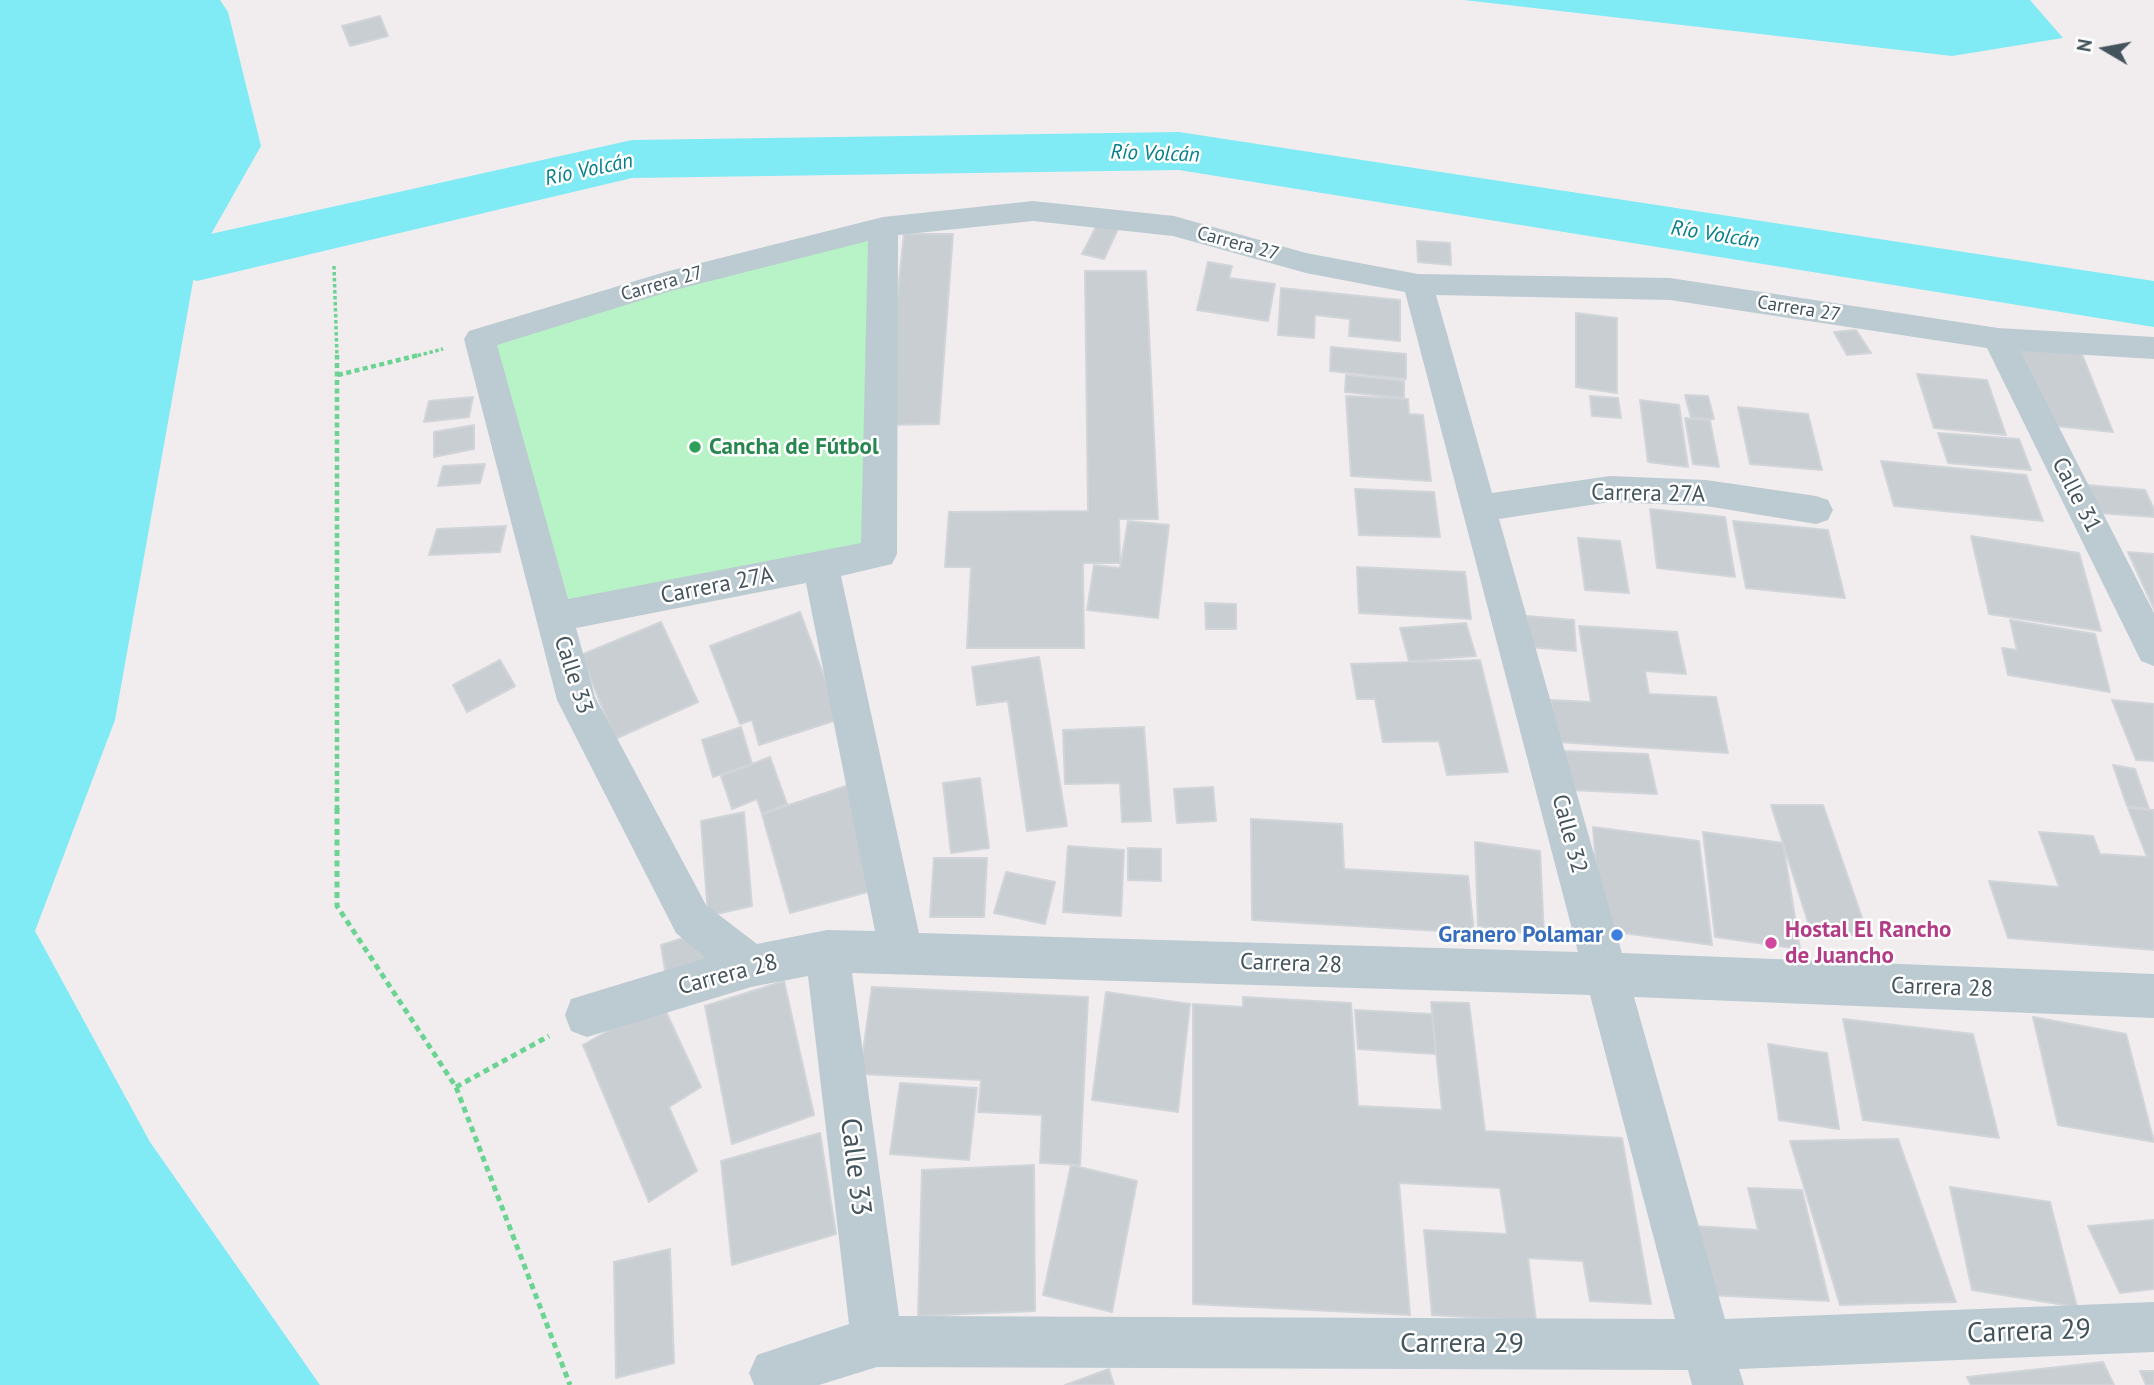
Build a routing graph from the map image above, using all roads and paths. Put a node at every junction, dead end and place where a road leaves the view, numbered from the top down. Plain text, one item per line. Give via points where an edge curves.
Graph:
1 (883, 227) junction
2 (334, 266) dead end
3 (1418, 284) junction
4 (1998, 339) junction
5 (480, 340) junction
6 (2154, 348) edge
7 (338, 375) junction
8 (1479, 508) junction
9 (1816, 510) dead end
10 (821, 566) junction
11 (555, 617) junction
12 (2154, 650) edge
13 (827, 951) junction
14 (901, 952) junction
15 (751, 966) junction
16 (1607, 974) junction
17 (2154, 996) edge
18 (587, 1015) joint
19 (456, 1087) junction
20 (2154, 1327) edge
21 (877, 1341) junction
22 (1713, 1365) edge
23 (775, 1373) dead end
24 (570, 1385) edge

1 - 3 street, Carrera 27 via 1033,211 1174,226 1306,263
1 - 5 street, Carrera 27 via 665,282
1 - 10 street, Carrera 27A via 879,554
2 - 7 path
3 - 4 street, Carrera 27 via 1670,289
3 - 8 street, Calle 32
4 - 6 street, Carrera 27
4 - 12 street, Calle 31
5 - 7 path
5 - 11 street, Calle 33
7 - 19 path via 337,906
8 - 9 street, Carrera 27A via 1610,489 1706,493
8 - 16 street, Calle 32
10 - 11 street, Carrera 27A
10 - 14 street
11 - 15 street, Calle 33 via 576,700 691,919
13 - 14 street, Carrera 28
13 - 15 street, Carrera 28
13 - 21 street, Calle 33
14 - 16 street, Carrera 28
15 - 18 street, Carrera 28
16 - 17 street, Carrera 28
16 - 22 street, Calle 32
18 - 19 path
19 - 24 path
20 - 22 street, Carrera 29
21 - 22 street, Carrera 29
21 - 23 street, Carrera 29

